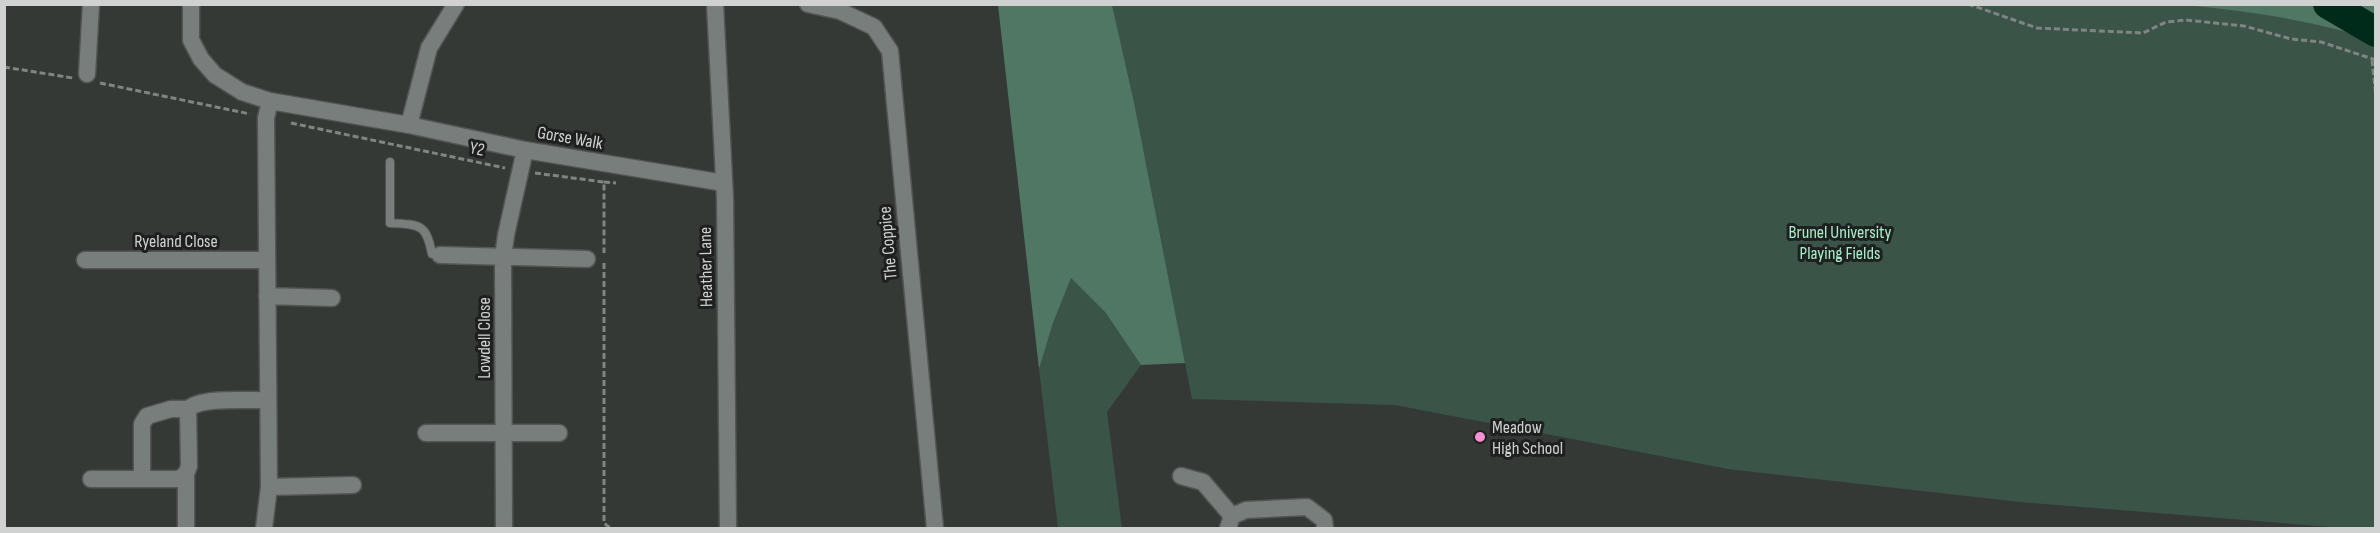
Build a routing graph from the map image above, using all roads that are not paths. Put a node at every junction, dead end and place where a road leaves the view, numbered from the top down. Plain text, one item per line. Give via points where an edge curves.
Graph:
1 (91, 4) edge
2 (191, 4) edge
3 (456, 4) edge
4 (716, 4) edge
5 (808, 4) edge
6 (88, 79) road end
7 (270, 101) junction
8 (409, 125) junction
9 (525, 150) junction
10 (390, 162) dead end
11 (724, 183) junction
12 (440, 255) joint
13 (503, 258) junction
14 (587, 259) dead end
15 (85, 260) dead end
16 (267, 260) junction
17 (267, 296) junction
18 (332, 298) dead end
19 (268, 400) junction
20 (188, 410) junction
21 (504, 432) junction
22 (426, 433) dead end
23 (559, 433) dead end
24 (186, 474) junction
25 (1181, 476) dead end
26 (91, 479) dead end
27 (142, 479) junction
28 (353, 485) dead end
29 (269, 487) junction
30 (1230, 522) edge
31 (186, 528) edge
32 (264, 528) edge
33 (504, 528) edge
34 (728, 528) edge
35 (935, 528) edge
36 (1324, 528) edge

1 - 6 street
2 - 7 street, Gorse Walk via 191,39 201,59 215,75 242,92
3 - 8 street via 429,48
4 - 11 street, Heather Lane
5 - 35 street, The Coppice via 840,11 874,27 890,51
7 - 8 street, Gorse Walk
7 - 16 street via 266,118
8 - 9 street, Gorse Walk
9 - 11 street, Gorse Walk
9 - 13 street, Lowdell Close
10 - 12 lane via 390,223 425,229 432,254
11 - 34 street, Heather Lane
12 - 13 street
13 - 14 street
13 - 21 street, Lowdell Close
15 - 16 street, Ryeland Close
16 - 17 street
17 - 18 street
17 - 19 street
19 - 20 street via 203,402
19 - 29 street
20 - 24 street
20 - 27 street via 164,410 147,416 142,424
21 - 22 street
21 - 23 street
21 - 33 street, Lowdell Close
24 - 27 street via 179,478
24 - 31 street
25 - 30 street via 1203,482
26 - 27 street
28 - 29 street
29 - 32 street
30 - 36 street via 1246,510 1307,507 1324,520

